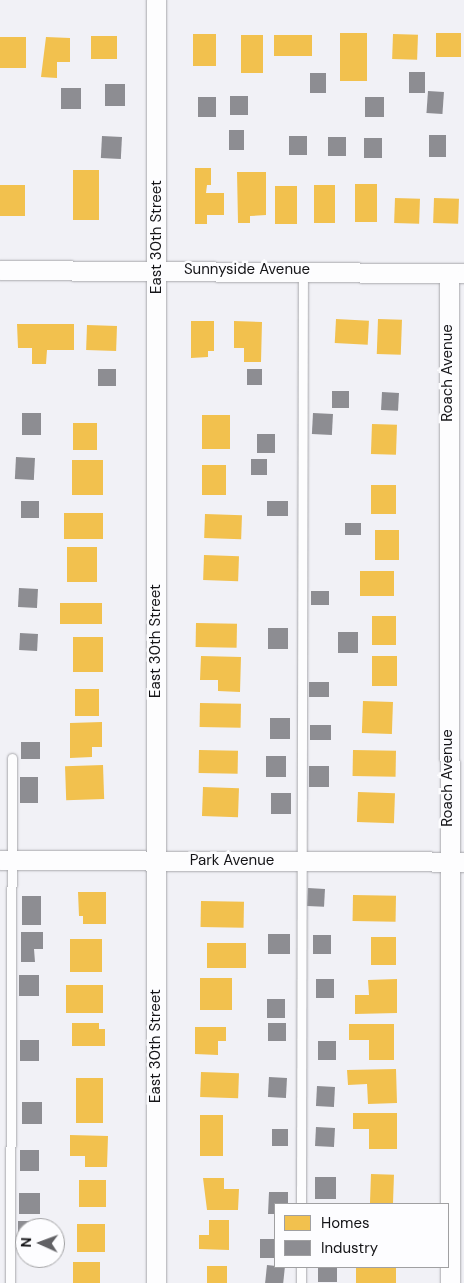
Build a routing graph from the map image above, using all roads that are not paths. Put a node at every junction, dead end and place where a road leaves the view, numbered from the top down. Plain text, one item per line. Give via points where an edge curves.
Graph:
1 (156, 0) edge
2 (0, 270) edge
3 (157, 270) junction
4 (303, 270) junction
5 (456, 273) edge
6 (12, 758) dead end
7 (5, 860) edge
8 (156, 861) junction
9 (301, 862) junction
10 (456, 862) edge
11 (301, 1203) edge
12 (301, 1268) edge
13 (10, 1283) edge
14 (156, 1283) edge
15 (301, 1283) edge
16 (450, 1283) edge

1 - 3 street, East 30th Street
2 - 3 street, Sunnyside Avenue
3 - 4 street, Sunnyside Avenue
3 - 8 street, East 30th Street
4 - 5 street, Sunnyside Avenue
4 - 9 lane
5 - 10 street, Roach Avenue
6 - 7 lane
7 - 8 street, Park Avenue
7 - 13 lane
8 - 9 street, Park Avenue
8 - 14 street, East 30th Street
9 - 10 street, Park Avenue
9 - 11 lane
10 - 16 street, Roach Avenue
12 - 15 lane

